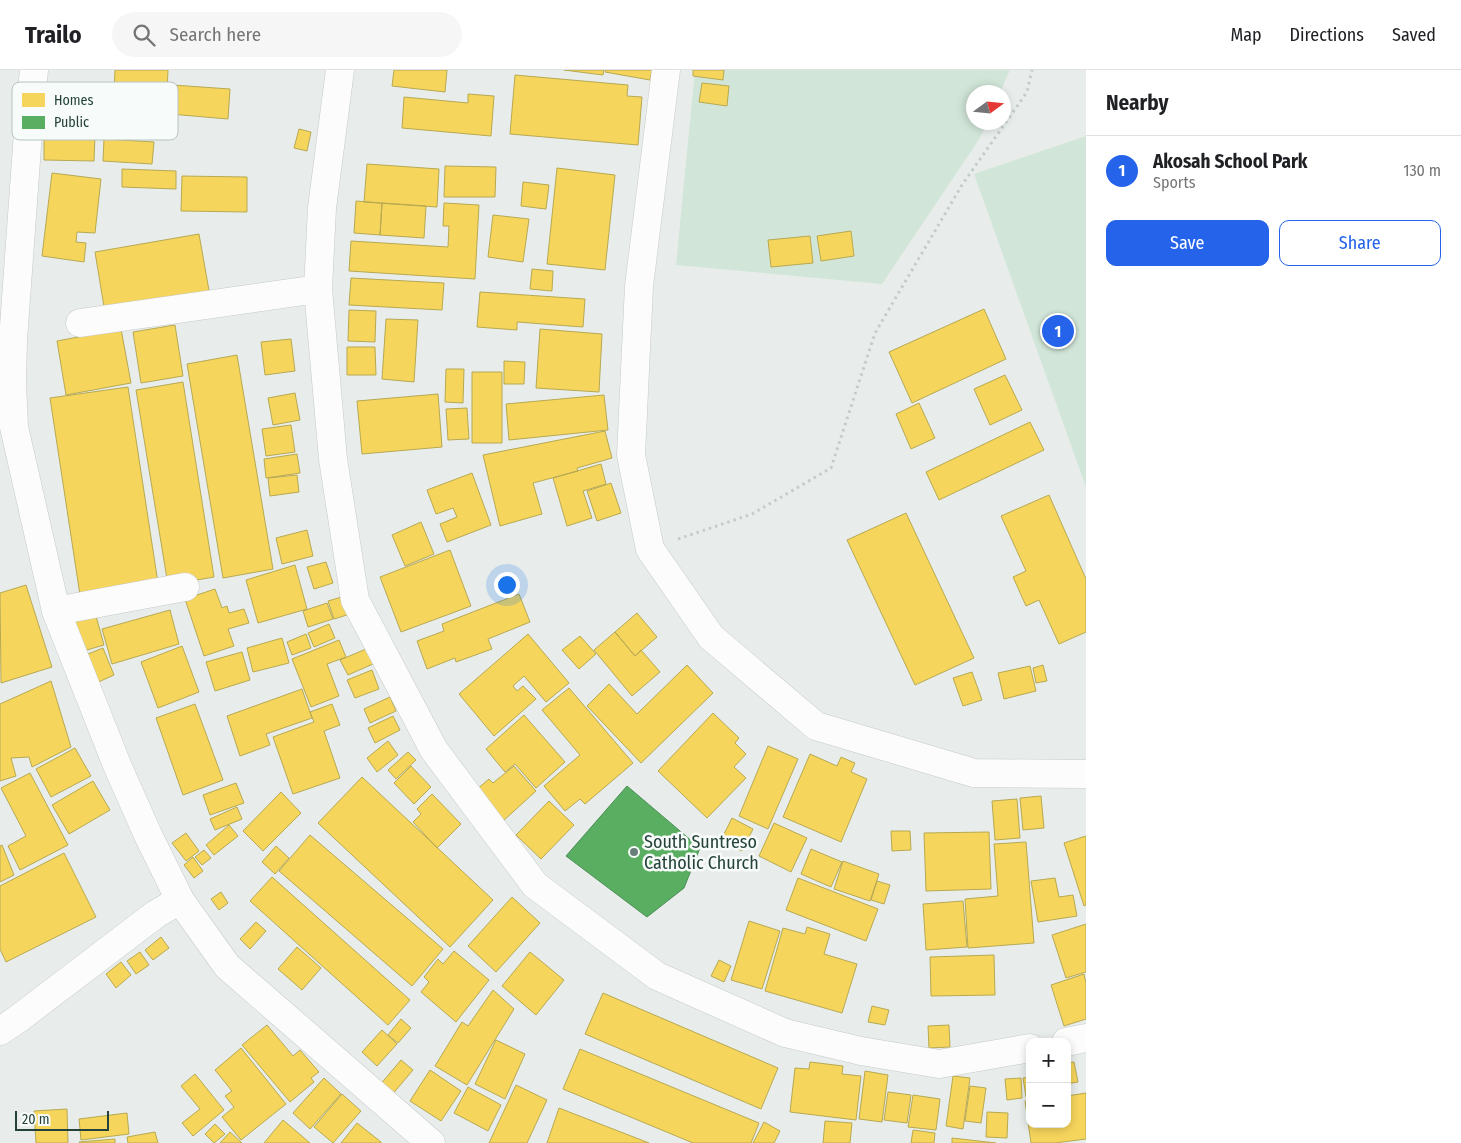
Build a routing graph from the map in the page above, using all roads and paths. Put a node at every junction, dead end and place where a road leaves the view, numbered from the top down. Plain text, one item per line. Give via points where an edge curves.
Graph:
1 (340, 70) edge
2 (666, 70) edge
3 (1032, 70) edge
4 (29, 140) edge
5 (318, 289) junction
6 (80, 323) dead end
7 (650, 549) junction
8 (185, 587) dead end
9 (56, 611) junction
10 (1086, 774) edge
11 (180, 900) junction
12 (0, 1031) edge
13 (1086, 1038) edge
14 (1071, 1041) edge
15 (1026, 1049) edge
16 (431, 1143) edge

1 - 5 street via 322,208
2 - 7 street via 639,286 631,455
3 - 7 path via 1027,92 962,185 875,333 831,468 752,514
4 - 9 street via 14,330 14,427
5 - 6 street
5 - 15 street via 333,459 354,600 434,750 535,885 657,976 785,1033 861,1051 939,1064
7 - 10 street via 711,636 816,726 974,773
8 - 9 street
9 - 11 street via 117,765
11 - 12 street via 156,914
11 - 16 street via 227,966
13 - 14 street

